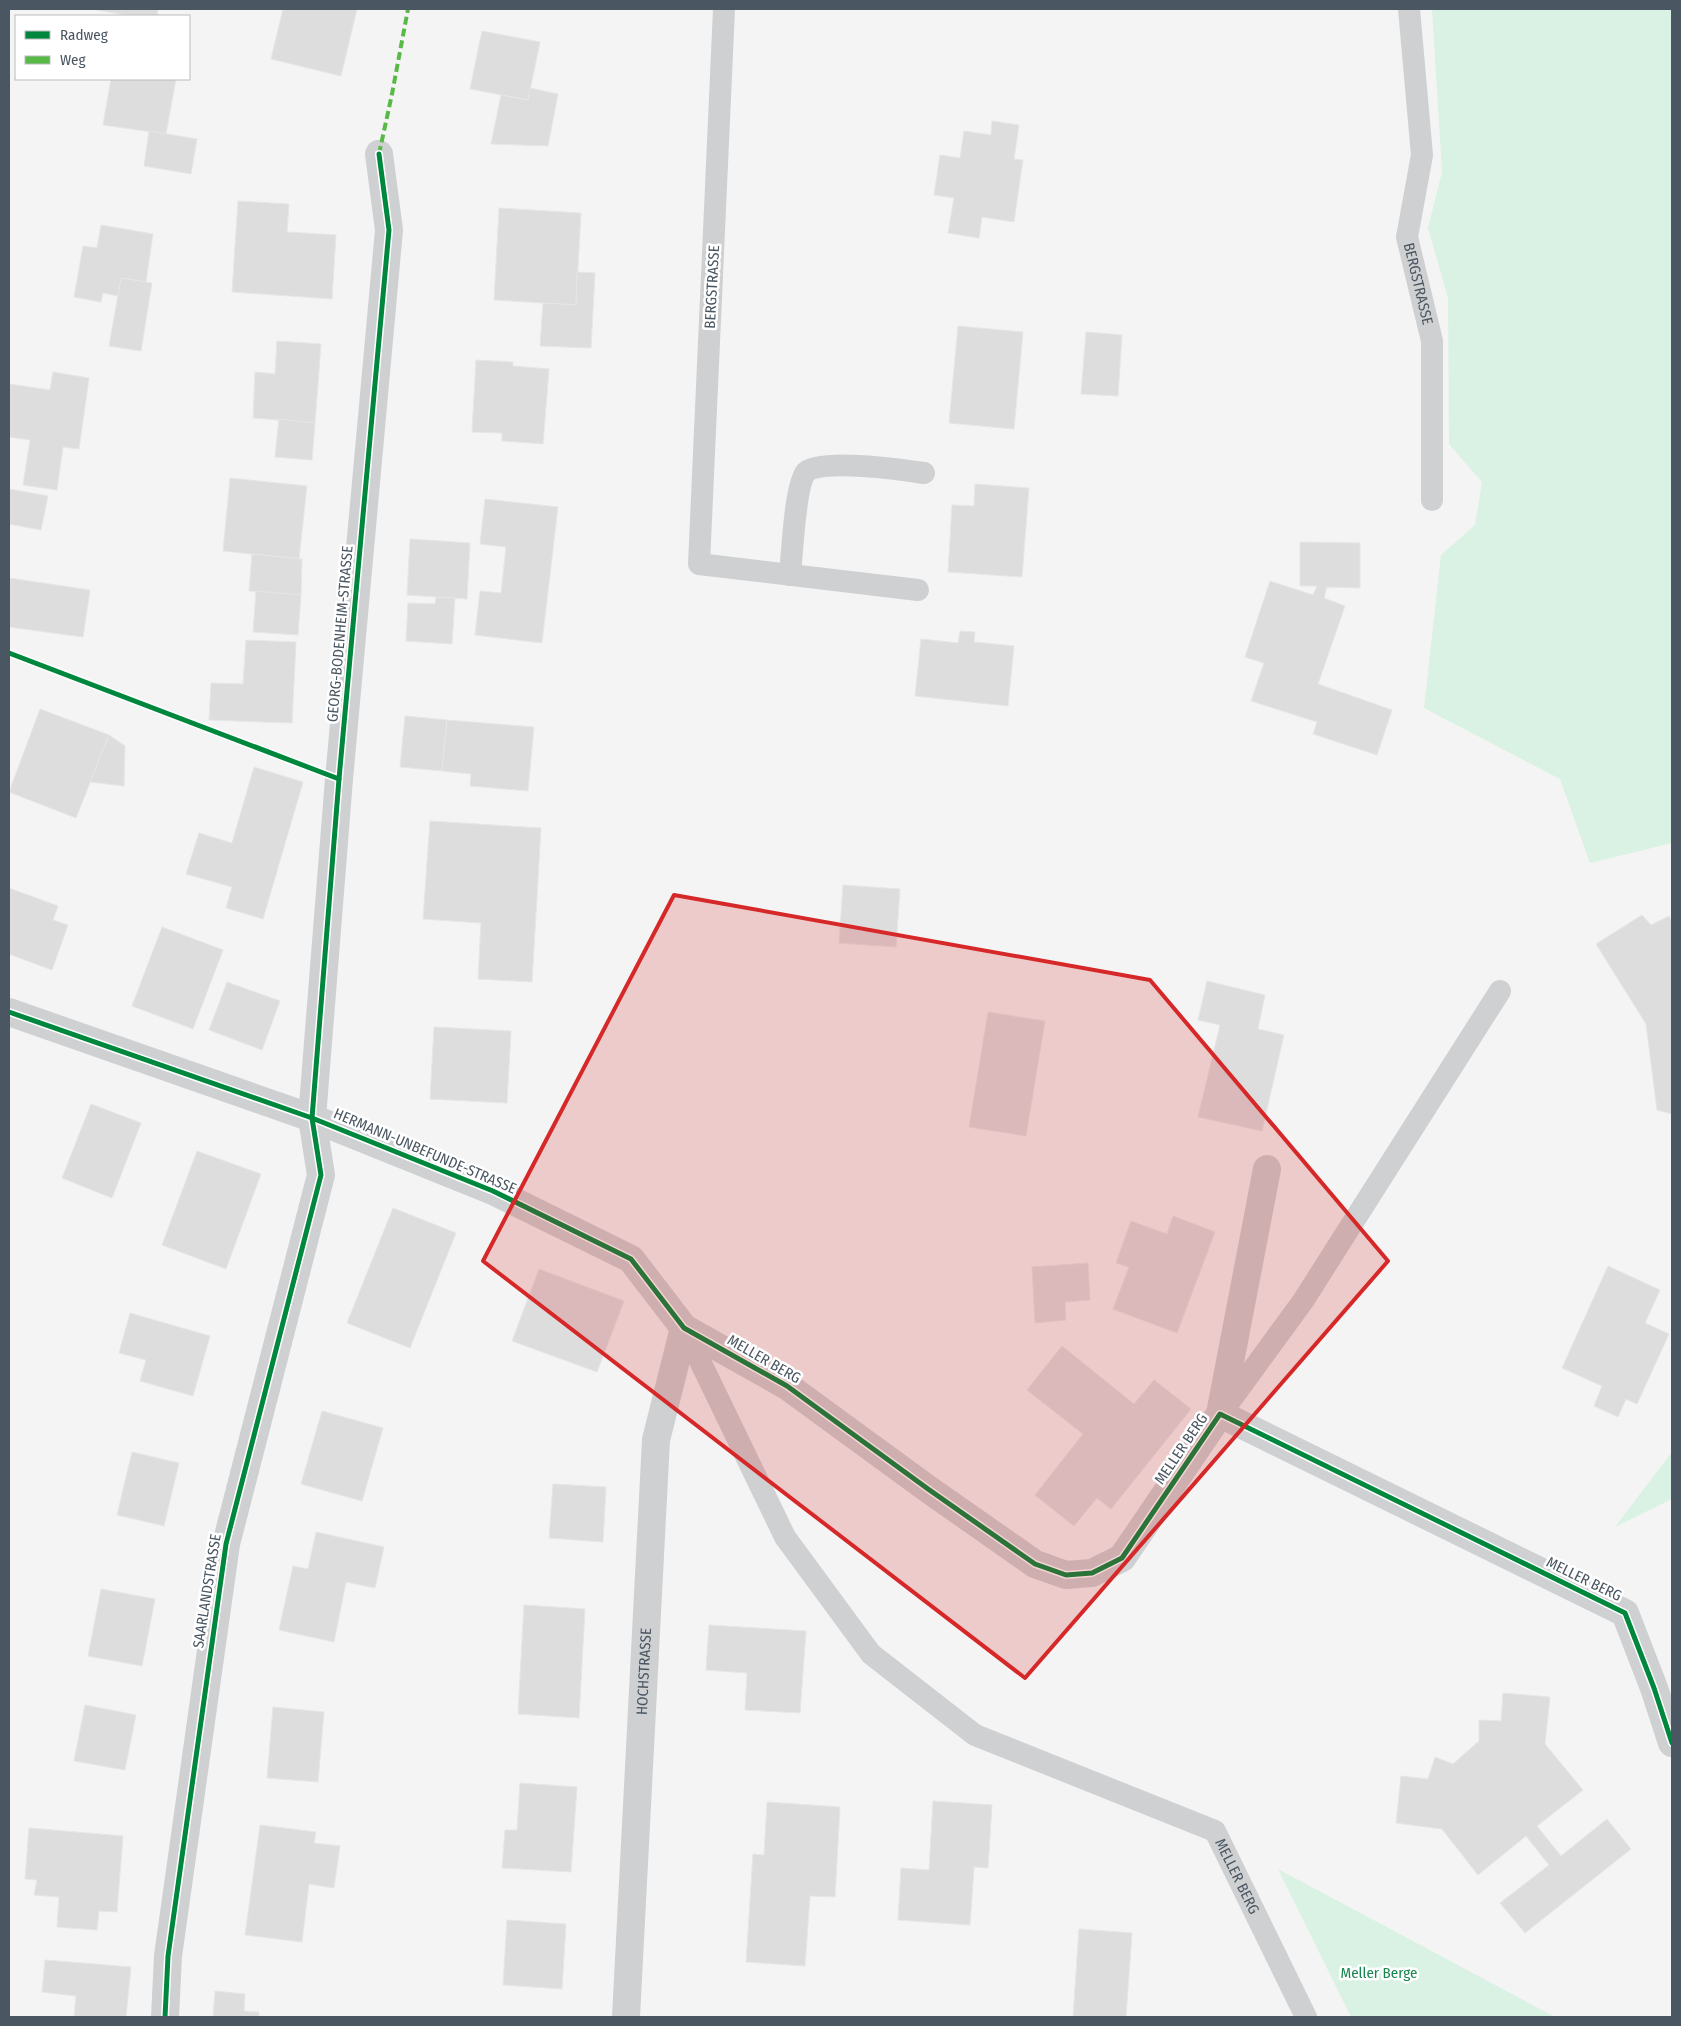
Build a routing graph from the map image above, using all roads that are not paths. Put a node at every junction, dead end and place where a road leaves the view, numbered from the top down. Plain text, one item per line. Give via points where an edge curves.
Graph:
1 (724, 9) edge
2 (1409, 9) edge
3 (379, 154) dead end
4 (924, 473) dead end
5 (1432, 500) dead end
6 (790, 575) junction
7 (918, 590) dead end
8 (1500, 991) dead end
9 (9, 1012) edge
10 (312, 1118) junction
11 (1267, 1169) dead end
12 (684, 1328) junction
13 (1220, 1414) junction
14 (1672, 1743) edge
15 (165, 2017) edge
16 (626, 2017) edge
17 (1306, 2017) edge

1 - 6 lane, BERGSTRASSE via 700,564
2 - 5 lane, BERGSTRASSE via 1422,155 1407,237 1432,341
3 - 10 street, GEORG-BODENHEIM-STRASSE via 389,230
4 - 6 lane via 858,466 817,466 806,472 800,487
6 - 7 lane
8 - 13 lane via 1303,1300
9 - 10 street, HERMANN-UNBEFUNDE-STRASSE
10 - 12 street, HERMANN-UNBEFUNDE-STRASSE via 493,1191 631,1258
10 - 15 street, SAARLANDSTRASSE via 321,1175 226,1544 168,1956
11 - 13 street, MELLER BERG
12 - 13 street, MELLER BERG via 788,1386 1036,1564 1066,1576 1092,1573 1122,1558
12 - 16 street, HOCHSTRASSE via 656,1440
12 - 17 lane, MELLER BERG via 784,1537 871,1654 975,1735 1215,1831
13 - 14 street, MELLER BERG via 1625,1613

